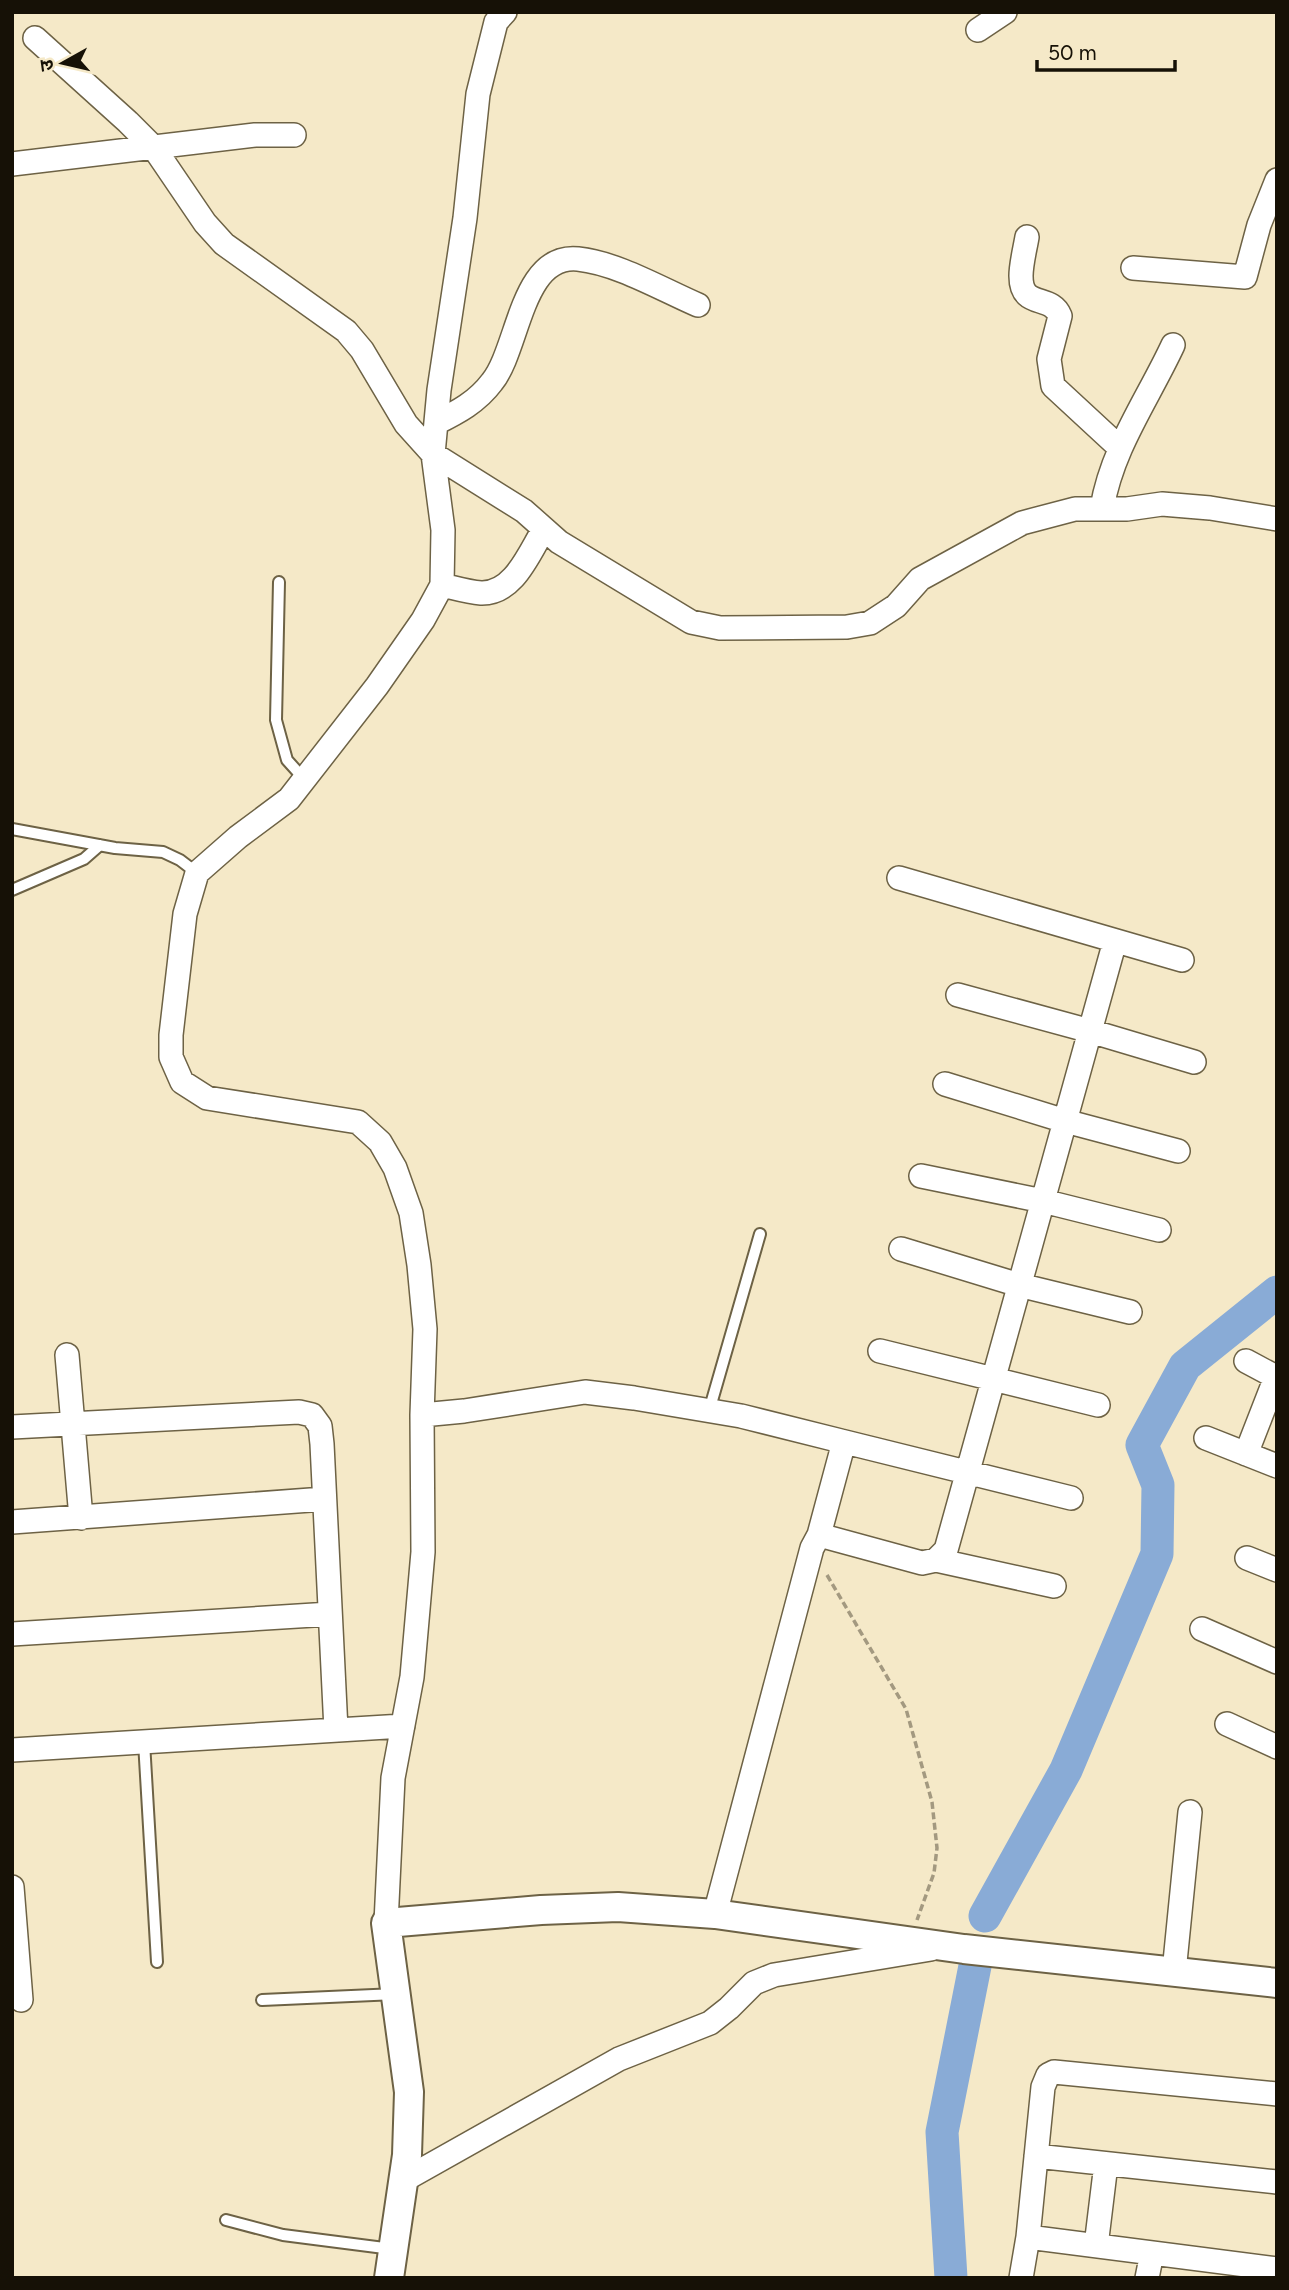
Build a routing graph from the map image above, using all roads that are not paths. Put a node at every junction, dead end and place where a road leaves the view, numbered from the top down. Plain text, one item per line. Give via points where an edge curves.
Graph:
1 (505, 12) edge
2 (1005, 12) edge
3 (978, 30) dead end
4 (35, 38) dead end
5 (294, 135) dead end
6 (153, 148) junction
7 (12, 164) edge
8 (1277, 180) edge
9 (1027, 237) dead end
10 (1132, 268) dead end
11 (698, 305) dead end
12 (1173, 345) dead end
13 (436, 423) junction
14 (1120, 448) junction
15 (433, 454) junction
16 (1101, 508) junction
17 (1277, 519) edge
18 (544, 529) junction
19 (279, 582) dead end
20 (442, 585) junction
21 (305, 780) junction
22 (12, 829) edge
23 (100, 845) junction
24 (197, 873) junction
25 (899, 878) dead end
26 (12, 890) edge
27 (1115, 941) junction
28 (1182, 960) dead end
29 (958, 995) dead end
30 (1090, 1031) junction
31 (1194, 1062) dead end
32 (945, 1084) dead end
33 (1065, 1121) junction
34 (1178, 1151) dead end
35 (921, 1176) dead end
36 (1043, 1201) junction
37 (1159, 1230) dead end
38 (760, 1234) dead end
39 (901, 1249) dead end
40 (1020, 1285) junction
41 (1130, 1312) dead end
42 (880, 1351) dead end
43 (67, 1355) dead end
44 (1246, 1360) dead end
45 (1276, 1377) edge
46 (993, 1379) junction
47 (1098, 1405) dead end
48 (709, 1411) junction
49 (422, 1415) junction
50 (73, 1423) junction
51 (12, 1427) edge
52 (1206, 1438) dead end
53 (841, 1441) junction
54 (1245, 1454) junction
55 (1277, 1466) edge
56 (967, 1471) junction
57 (1071, 1498) dead end
58 (324, 1499) junction
59 (81, 1518) junction
60 (12, 1522) edge
61 (815, 1542) junction
62 (1247, 1558) dead end
63 (936, 1560) junction
64 (1277, 1570) edge
65 (1054, 1586) dead end
66 (330, 1614) junction
67 (1202, 1629) dead end
68 (12, 1634) edge
69 (1277, 1662) edge
70 (1227, 1724) dead end
71 (403, 1727) junction
72 (335, 1730) junction
73 (144, 1742) junction
74 (1277, 1748) edge
75 (12, 1750) edge
76 (1190, 1812) dead end
77 (12, 1887) edge
78 (715, 1914) junction
79 (13, 1921) edge
80 (386, 1923) junction
81 (968, 1949) junction
82 (157, 1962) dead end
83 (1174, 1972) junction
84 (1277, 1983) edge
85 (396, 1994) junction
86 (21, 2000) dead end
87 (262, 2000) dead end
88 (1277, 2094) edge
89 (1036, 2156) junction
90 (1106, 2164) junction
91 (404, 2180) junction
92 (1277, 2182) edge
93 (226, 2220) dead end
94 (1028, 2237) junction
95 (1096, 2246) junction
96 (393, 2250) junction
97 (1152, 2253) junction
98 (1277, 2269) edge
99 (389, 2278) edge
100 (1021, 2278) edge
101 (1147, 2278) edge

1 - 13 street via 496,22 478,94
2 - 3 street
4 - 6 street
5 - 6 street via 255,135
6 - 7 street
6 - 15 street via 224,244 346,331 406,424
8 - 10 street via 1245,277
9 - 14 street via 1021,276 1026,294 1058,309 1060,316 1049,359 1053,386
11 - 13 street via 603,264 575,258 554,261 537,277 494,381 469,405
12 - 14 street
13 - 15 street
14 - 16 street
15 - 18 street via 524,511
15 - 20 street via 443,530
16 - 17 street via 1162,504
16 - 18 street via 1075,509 1022,523 920,579 896,606 870,622 847,627 720,628 691,622
18 - 20 street via 512,581 500,588 483,593
19 - 21 lane via 276,720 287,760
20 - 21 street via 377,686
21 - 24 street via 289,799
22 - 23 lane
23 - 24 lane via 163,852
23 - 26 lane via 84,859
24 - 49 street via 185,914 171,1057 182,1082 207,1098 347,1119 358,1122 380,1142 411,1213 419,1265 425,1329
25 - 27 street
27 - 28 street
27 - 30 street
29 - 30 street
30 - 31 street
30 - 33 street
32 - 33 street
33 - 34 street
33 - 36 street
35 - 36 street
36 - 37 street
36 - 40 street
38 - 48 lane
39 - 40 street
40 - 41 street
40 - 46 street
42 - 46 street
43 - 50 street
44 - 45 street
45 - 54 street
46 - 47 street
46 - 56 street
48 - 49 street via 585,1392
48 - 53 street
49 - 71 street via 423,1552
50 - 51 street
50 - 58 street via 312,1415 320,1426
50 - 59 street
52 - 54 street
53 - 56 street
53 - 61 street
54 - 55 street
56 - 57 street
56 - 63 street via 946,1550
58 - 59 street
58 - 66 street
59 - 60 street
61 - 63 street via 922,1563
61 - 78 street
62 - 64 street
63 - 65 street
66 - 68 street
66 - 72 street
67 - 69 street
70 - 74 street
71 - 72 street
71 - 80 street via 393,1779
72 - 73 street
73 - 75 street
73 - 82 lane
76 - 83 street
77 - 79 street
78 - 80 street via 618,1906
78 - 81 street
79 - 86 street
80 - 85 street
81 - 83 street
81 - 91 street via 774,1975 754,1983 710,2023 619,2059
83 - 84 street
85 - 87 lane
85 - 91 street via 409,2092
88 - 89 street via 1054,2072 1043,2087
89 - 90 street
89 - 94 street
90 - 92 street
90 - 95 street
91 - 96 street
93 - 96 lane via 284,2235
94 - 95 street
94 - 100 street
95 - 97 street
96 - 99 street
97 - 98 street
97 - 101 street

